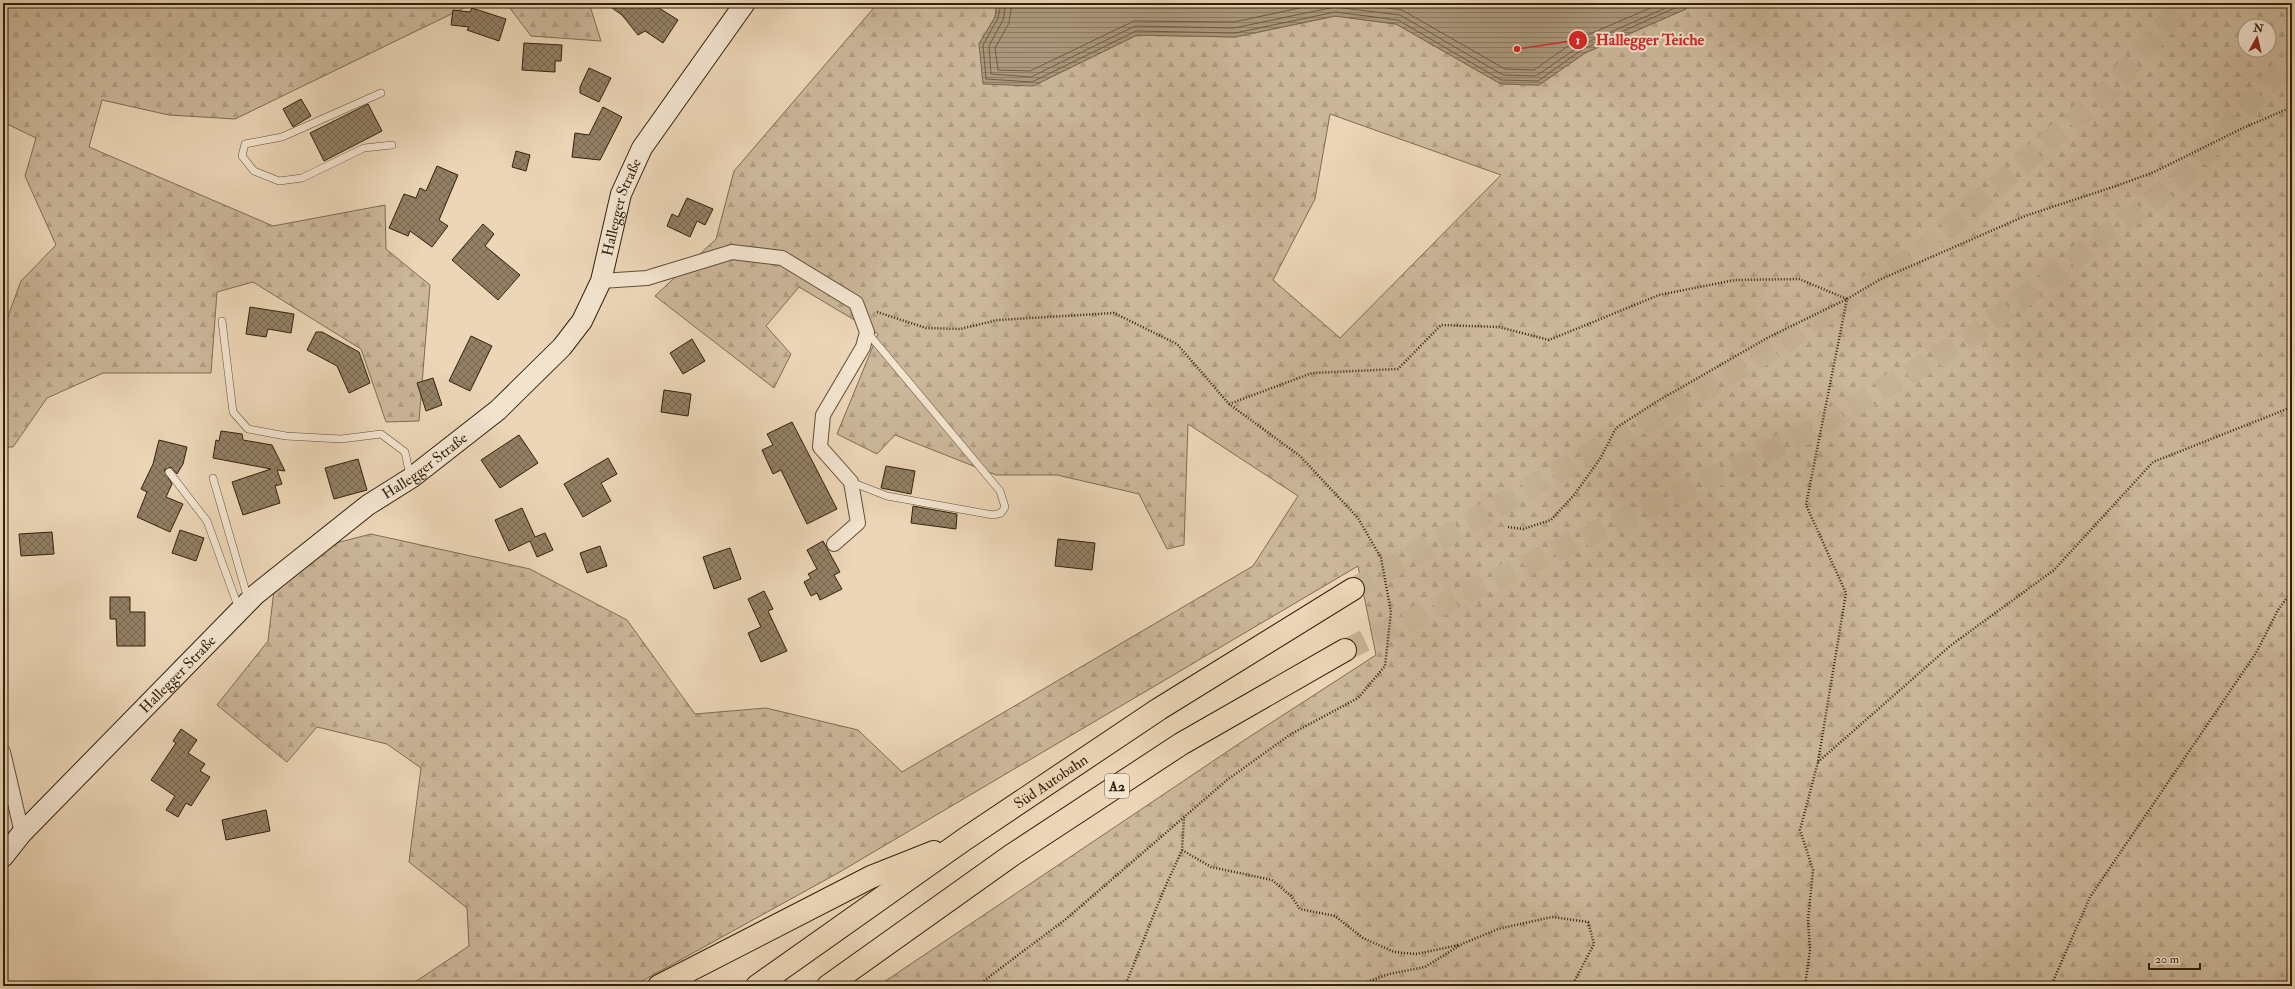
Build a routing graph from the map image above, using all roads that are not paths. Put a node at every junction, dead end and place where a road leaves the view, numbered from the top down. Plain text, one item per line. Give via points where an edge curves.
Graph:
1 (744, 3) edge
2 (381, 93) dead end
3 (392, 145) dead end
4 (601, 281) junction
5 (222, 321) dead end
6 (866, 332) junction
7 (168, 472) dead end
8 (213, 478) dead end
9 (411, 478) junction
10 (852, 482) junction
11 (834, 544) dead end
12 (1353, 590) tunnel mouth
13 (244, 606) junction
14 (1345, 650) tunnel mouth
15 (3, 752) edge
16 (22, 833) junction
17 (964, 839) junction
18 (3, 857) edge
19 (659, 986) edge
20 (757, 986) edge
21 (828, 986) edge

1 - 4 main road, Hallegger Straße via 634,163 621,194
2 - 3 lane via 282,137 245,144 242,156 254,171 279,181 302,178 364,148
4 - 6 street via 647,278 732,252 782,258 856,303
4 - 9 main road, Hallegger Straße via 582,321 562,347 498,410
5 - 9 lane via 233,412 248,429 286,436 341,440 381,434 405,452
6 - 10 street via 863,347 823,415 820,447
6 - 10 lane via 1000,491 1005,507 1001,513 993,515 887,496
7 - 13 lane via 207,521
8 - 13 lane
9 - 13 main road, Hallegger Straße via 368,505
10 - 11 street via 858,523
12 - 17 highway, Süd Autobahn via 1159,709
13 - 16 main road, Hallegger Straße
14 - 21 highway, A2 via 1175,748 1012,855
15 - 16 street
16 - 18 main road, Hallegger Straße
17 - 19 highway via 871,877
17 - 20 highway, Süd Autobahn

